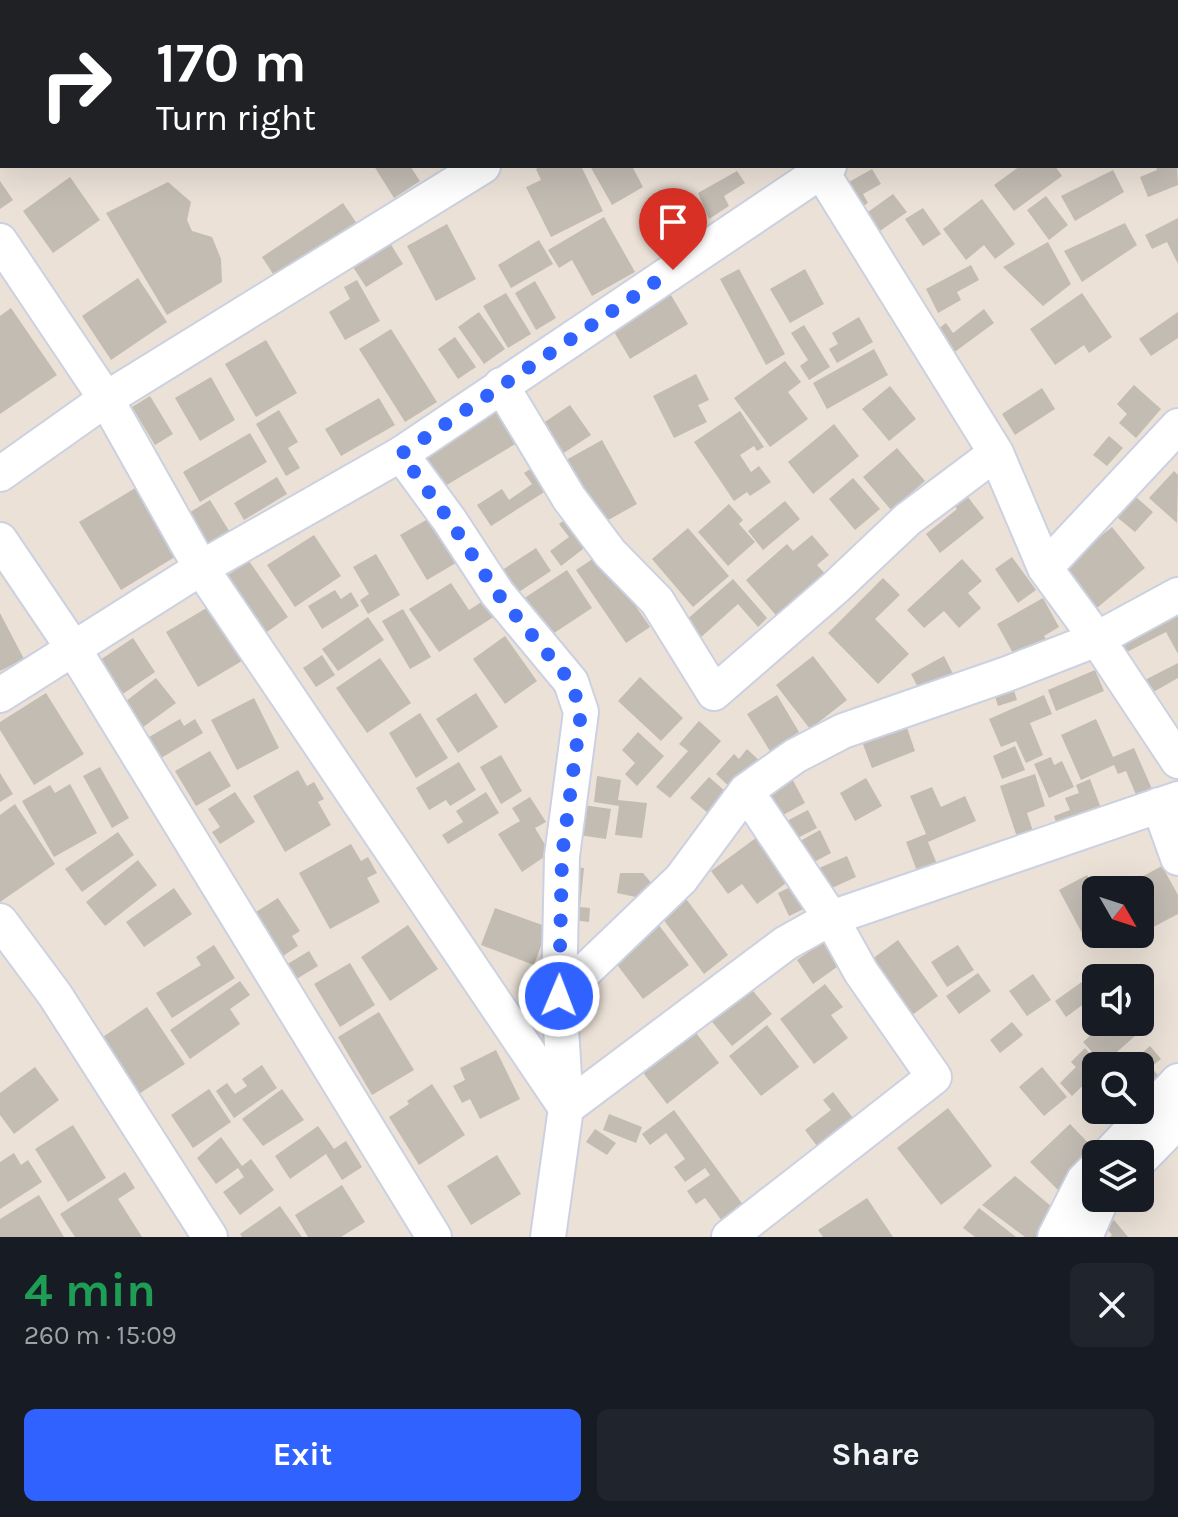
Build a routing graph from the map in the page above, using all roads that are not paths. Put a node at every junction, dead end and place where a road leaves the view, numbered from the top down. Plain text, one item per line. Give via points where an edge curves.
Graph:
1 (480, 168) edge
2 (823, 168) edge
3 (0, 241) edge
4 (501, 385) junction
5 (106, 399) junction
6 (1178, 426) edge
7 (996, 453) junction
8 (401, 454) junction
9 (0, 474) edge
10 (0, 540) edge
11 (201, 568) junction
12 (1045, 568) junction
13 (1178, 595) edge
14 (1097, 639) junction
15 (73, 648) junction
16 (0, 695) edge
17 (1178, 761) edge
18 (746, 791) junction
19 (1168, 802) edge
20 (1178, 858) edge
21 (831, 918) junction
22 (0, 921) edge
23 (559, 996) junction
24 (1178, 1081) edge
25 (566, 1108) junction
26 (1178, 1121) edge
27 (1122, 1140) edge
28 (1154, 1146) edge
29 (1082, 1184) edge
30 (1096, 1212) edge
31 (210, 1237) edge
32 (434, 1237) edge
33 (548, 1237) edge
34 (729, 1237) edge
35 (1055, 1237) edge
36 (1085, 1237) edge

1 - 5 street
2 - 4 street
2 - 7 street
3 - 5 street
4 - 7 street via 569,498 610,553 657,601 714,693 908,519
4 - 8 street
5 - 9 street
5 - 11 street
6 - 12 street
7 - 12 street
8 - 11 street
8 - 23 street via 497,593 571,682 581,712 562,856
10 - 15 street
11 - 15 street
11 - 25 street
12 - 14 street
13 - 14 street
14 - 17 street
14 - 18 street via 843,731
15 - 16 street
15 - 32 street
18 - 21 street
18 - 23 street via 681,879
19 - 20 street
19 - 21 street
21 - 25 street via 786,943
21 - 34 street via 861,972 934,1077
22 - 31 street via 55,995
23 - 25 street
24 - 27 street
25 - 33 street
26 - 28 street
29 - 35 street
30 - 36 street

